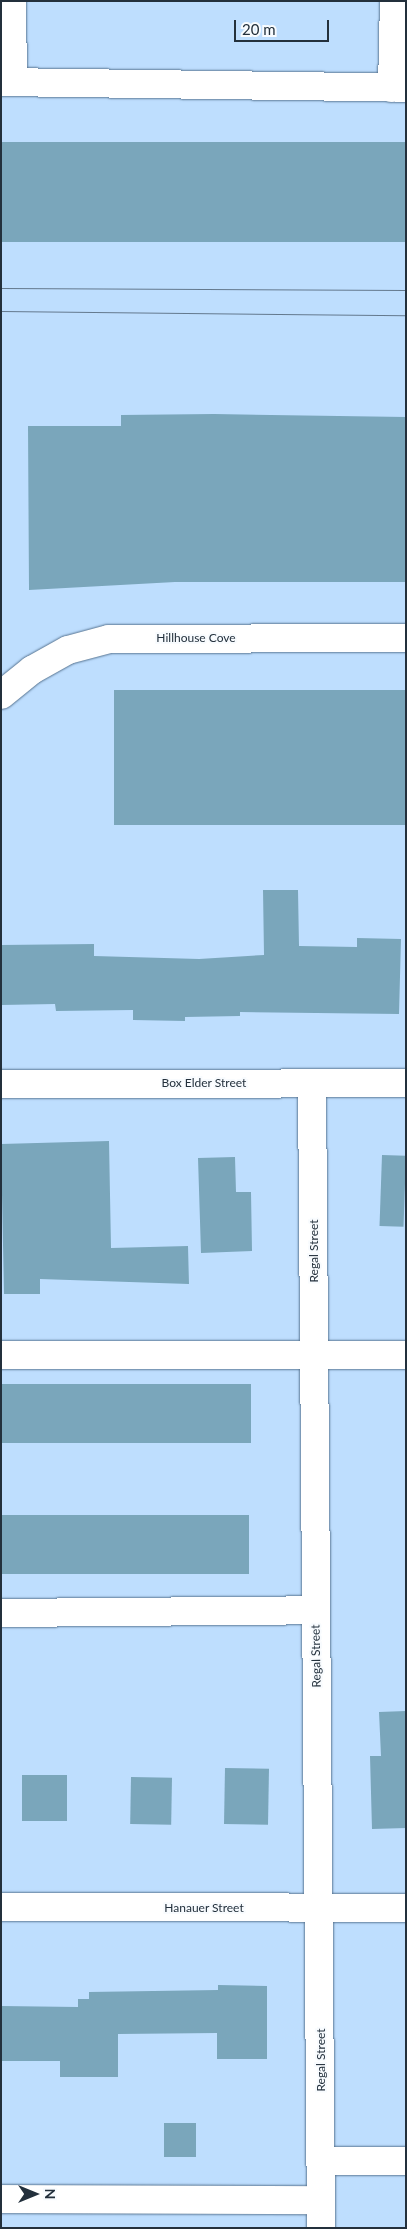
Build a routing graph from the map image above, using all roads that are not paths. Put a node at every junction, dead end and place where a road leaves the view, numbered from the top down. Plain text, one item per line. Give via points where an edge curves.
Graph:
1 (12, 1) edge
2 (394, 1) edge
3 (7, 82) edge
4 (399, 88) edge
5 (406, 638) edge
6 (1, 695) edge
7 (312, 1083) junction
8 (406, 1083) edge
9 (1, 1084) edge
10 (1, 1355) edge
11 (406, 1355) edge
12 (314, 1356) junction
13 (315, 1610) junction
14 (1, 1613) edge
15 (1, 1907) edge
16 (406, 1908) edge
17 (320, 1909) junction
18 (321, 2161) junction
19 (406, 2161) edge
20 (1, 2199) edge
21 (321, 2200) junction
22 (321, 2228) edge

1 - 3 street
2 - 4 street
3 - 4 street
5 - 6 street, Hillhouse Cove via 109,640 68,650 32,670
7 - 8 street, Box Elder Street
7 - 9 street, Box Elder Street
7 - 12 street, Regal Street
10 - 12 street
11 - 12 street
12 - 13 street, Regal Street
13 - 14 street
13 - 17 street, Regal Street
15 - 17 street, Hanauer Street
16 - 17 street, Hanauer Street
17 - 18 street, Regal Street
18 - 19 street
18 - 21 street, Regal Street
20 - 21 street
21 - 22 street, Regal Street

